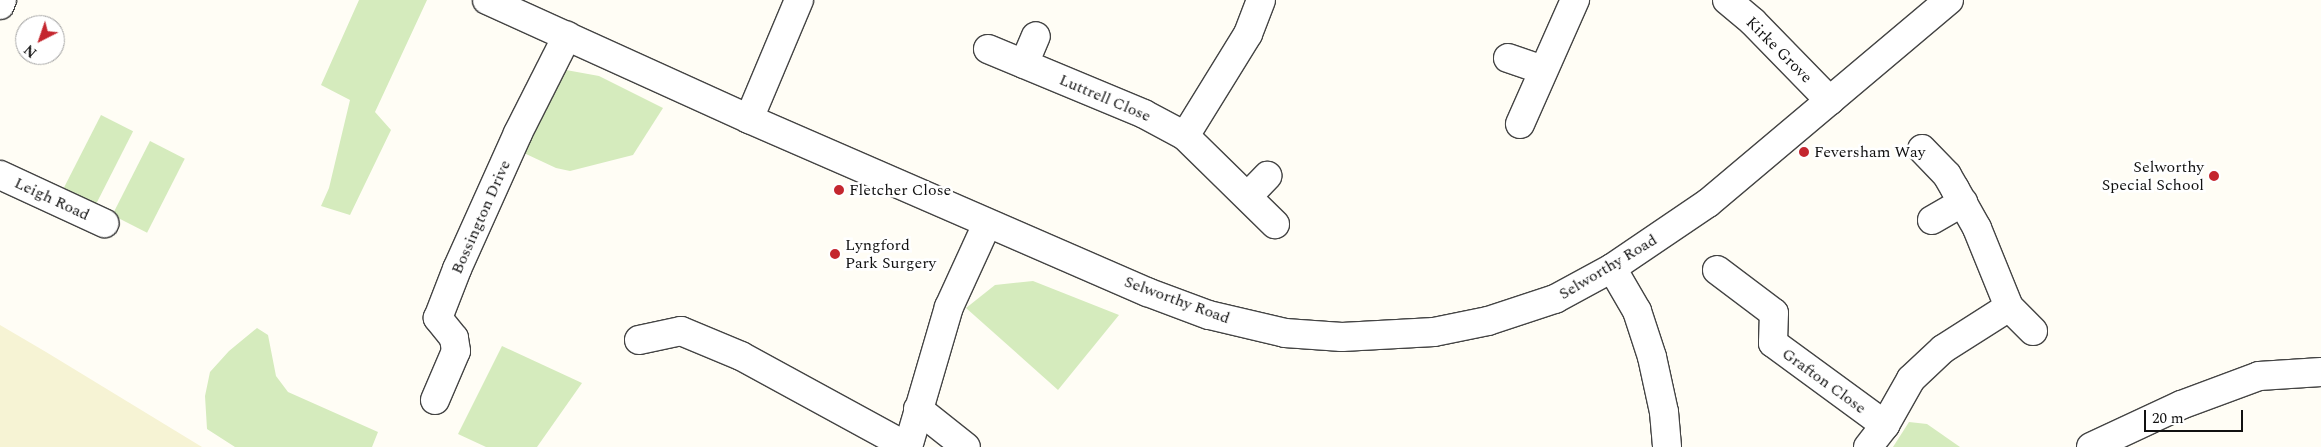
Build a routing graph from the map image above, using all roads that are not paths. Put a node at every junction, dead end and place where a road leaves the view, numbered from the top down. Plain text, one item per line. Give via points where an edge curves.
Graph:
1 (2, 0) edge
2 (487, 0) edge
3 (800, 0) edge
4 (1261, 0) edge
5 (1575, 0) edge
6 (1727, 0) edge
7 (1949, 0) edge
8 (0, 5) edge
9 (567, 36) junction
10 (1036, 36) dead end
11 (988, 49) dead end
12 (1508, 58) dead end
13 (1024, 64) junction
14 (1543, 70) junction
15 (1830, 101) junction
16 (749, 119) junction
17 (1520, 124) dead end
18 (1185, 136) junction
19 (1922, 149) dead end
20 (0, 175) edge
21 (1267, 176) dead end
22 (1248, 196) junction
23 (1963, 202) junction
24 (1932, 220) dead end
25 (104, 224) dead end
26 (987, 224) junction
27 (1275, 224) dead end
28 (1612, 268) junction
29 (1717, 270) dead end
30 (2009, 307) junction
31 (2033, 331) dead end
32 (639, 340) dead end
33 (2321, 372) edge
34 (435, 400) dead end
35 (918, 409) junction
36 (1885, 425) junction
37 (908, 447) edge
38 (966, 447) edge
39 (1667, 447) edge
40 (1868, 447) edge
41 (2091, 447) edge

1 - 8 street
2 - 9 street
3 - 16 street
4 - 18 street via 1248,34
5 - 14 street
6 - 15 street, Kirke Grove
7 - 15 street, Selworthy Road
9 - 16 street
9 - 34 street, Bossington Drive via 518,133 438,318 454,338 456,351
10 - 13 street
11 - 13 street, Luttrell Close
12 - 14 street
13 - 18 street, Luttrell Close via 1144,114
14 - 17 street
15 - 28 street, Selworthy Road via 1708,203
16 - 26 street, Selworthy Road
18 - 22 street, Luttrell Close
19 - 23 street via 1947,175
20 - 25 street, Leigh Road
21 - 22 street
22 - 27 street, Luttrell Close
23 - 24 street
23 - 30 street
26 - 28 street, Selworthy Road via 1209,315 1285,333 1342,337 1434,332 1488,321 1555,299
26 - 35 street via 949,308
28 - 39 street via 1637,311 1652,357 1664,412
29 - 36 street, Grafton Close via 1774,313 1773,343
30 - 31 street
30 - 36 street, Grafton Close via 1943,349 1911,379
32 - 37 street via 681,331 741,356
33 - 41 street via 2259,376 2181,405
35 - 37 street
35 - 38 street
36 - 40 street, Grafton Close

